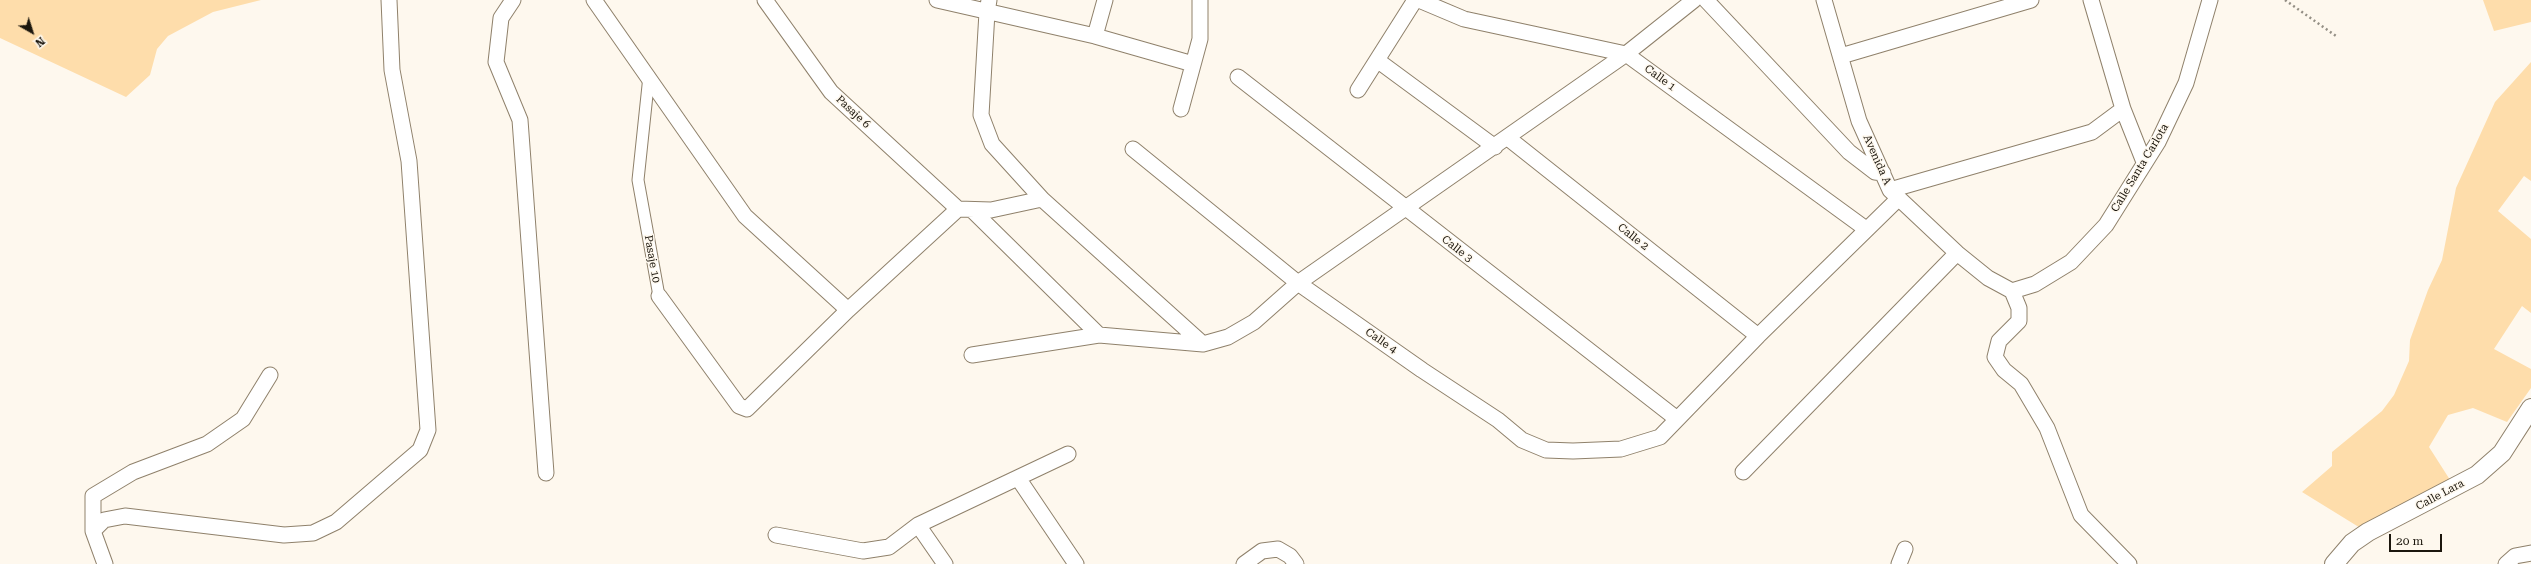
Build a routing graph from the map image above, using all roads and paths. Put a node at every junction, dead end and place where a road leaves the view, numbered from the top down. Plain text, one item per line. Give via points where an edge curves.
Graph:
1 (389, 0) edge
2 (513, 0) edge
3 (594, 0) edge
4 (765, 0) edge
5 (938, 0) edge
6 (1105, 0) edge
7 (1200, 0) edge
8 (1415, 0) edge
9 (1419, 0) edge
10 (1694, 0) edge
11 (1706, 0) edge
12 (1824, 0) edge
13 (2031, 0) edge
14 (2091, 0) edge
15 (2210, 0) edge
16 (2285, 0) edge
17 (2012, 3) edge
18 (988, 6) edge
19 (1095, 36) junction
20 (2336, 36) dead end
21 (1626, 54) junction
22 (1841, 56) junction
23 (1377, 60) junction
24 (1194, 64) junction
25 (649, 76) junction
26 (1238, 77) dead end
27 (1358, 90) dead end
28 (1181, 109) dead end
29 (2123, 109) junction
30 (1508, 138) junction
31 (1495, 147) junction
32 (1133, 149) dead end
33 (2144, 162) junction
34 (1883, 173) junction
35 (1894, 194) junction
36 (1042, 198) junction
37 (1405, 209) junction
38 (965, 210) junction
39 (1866, 230) junction
40 (1957, 253) junction
41 (1298, 283) junction
42 (2012, 291) junction
43 (659, 296) joint
44 (848, 310) junction
45 (1099, 335) junction
46 (1758, 336) junction
47 (1203, 344) junction
48 (972, 355) dead end
49 (270, 375) dead end
50 (2531, 408) edge
51 (1677, 420) junction
52 (1068, 454) dead end
53 (1743, 472) dead end
54 (546, 473) dead end
55 (1018, 478) junction
56 (918, 525) junction
57 (93, 531) junction
58 (776, 534) dead end
59 (1905, 549) dead end
60 (2531, 553) edge
61 (105, 564) edge
62 (945, 564) edge
63 (1076, 564) edge
64 (1244, 564) edge
65 (1296, 564) edge
66 (1899, 564) edge
67 (2129, 564) edge
68 (2334, 564) edge
69 (2506, 564) edge

1 - 57 street via 392,70 409,161 428,430 420,450 336,522 314,533 284,535 125,516 104,520
2 - 54 street via 501,18 496,62 520,120
3 - 25 street
4 - 38 street, Pasaje 6 via 831,92
5 - 18 street
6 - 19 street
7 - 24 street via 1200,39
8 - 23 street
9 - 21 street, Calle 1 via 1464,19
10 - 21 street
11 - 34 street via 1849,152 1875,172
12 - 22 street, Avenida A
13 - 17 street
14 - 29 street
15 - 33 street, Calle Santa Carlota via 2186,83 2158,142
16 - 20 path
17 - 22 street
18 - 19 street
18 - 36 street via 981,115 992,144
19 - 24 street
21 - 30 street
21 - 39 street, Calle 1
22 - 34 street, Avenida A via 1860,121
23 - 27 street
23 - 31 street
24 - 28 street
25 - 43 street, Pasaje 10 via 638,180
25 - 44 street via 745,216
26 - 37 street, Calle 3
29 - 33 street
29 - 35 street via 2092,132
30 - 31 street
30 - 46 street, Calle 2
31 - 37 street
32 - 41 street, Calle 4
33 - 42 street, Calle Santa Carlota via 2106,225 2071,262 2035,284
34 - 35 street, Avenida A
35 - 39 street
35 - 40 street, Avenida A
36 - 38 street via 992,210
36 - 47 street
37 - 41 street
37 - 51 street, Calle 3
38 - 44 street
38 - 45 street, Pasaje 6
39 - 46 street
40 - 42 street, Avenida A via 1988,278
40 - 53 street
41 - 47 street via 1254,322 1228,337
41 - 51 street, Calle 4 via 1498,420 1522,440 1546,450 1573,452 1621,449 1660,437
42 - 67 street via 2019,308 2019,321 1999,341 1995,357 2004,370 2021,384 2047,428 2081,514
43 - 44 street, Pasaje 10 via 739,406 744,409 750,408
45 - 47 street
45 - 48 street
46 - 51 street
49 - 57 street via 243,419 207,444 133,472 93,496
50 - 68 street, Calle Lara via 2502,453 2477,475 2368,532 2352,543
52 - 55 street
55 - 56 street
55 - 63 street
56 - 58 street via 888,547 863,551
56 - 62 street
57 - 61 street
59 - 66 street
60 - 69 street via 2515,556
64 - 65 street via 1262,551 1278,549 1290,556

